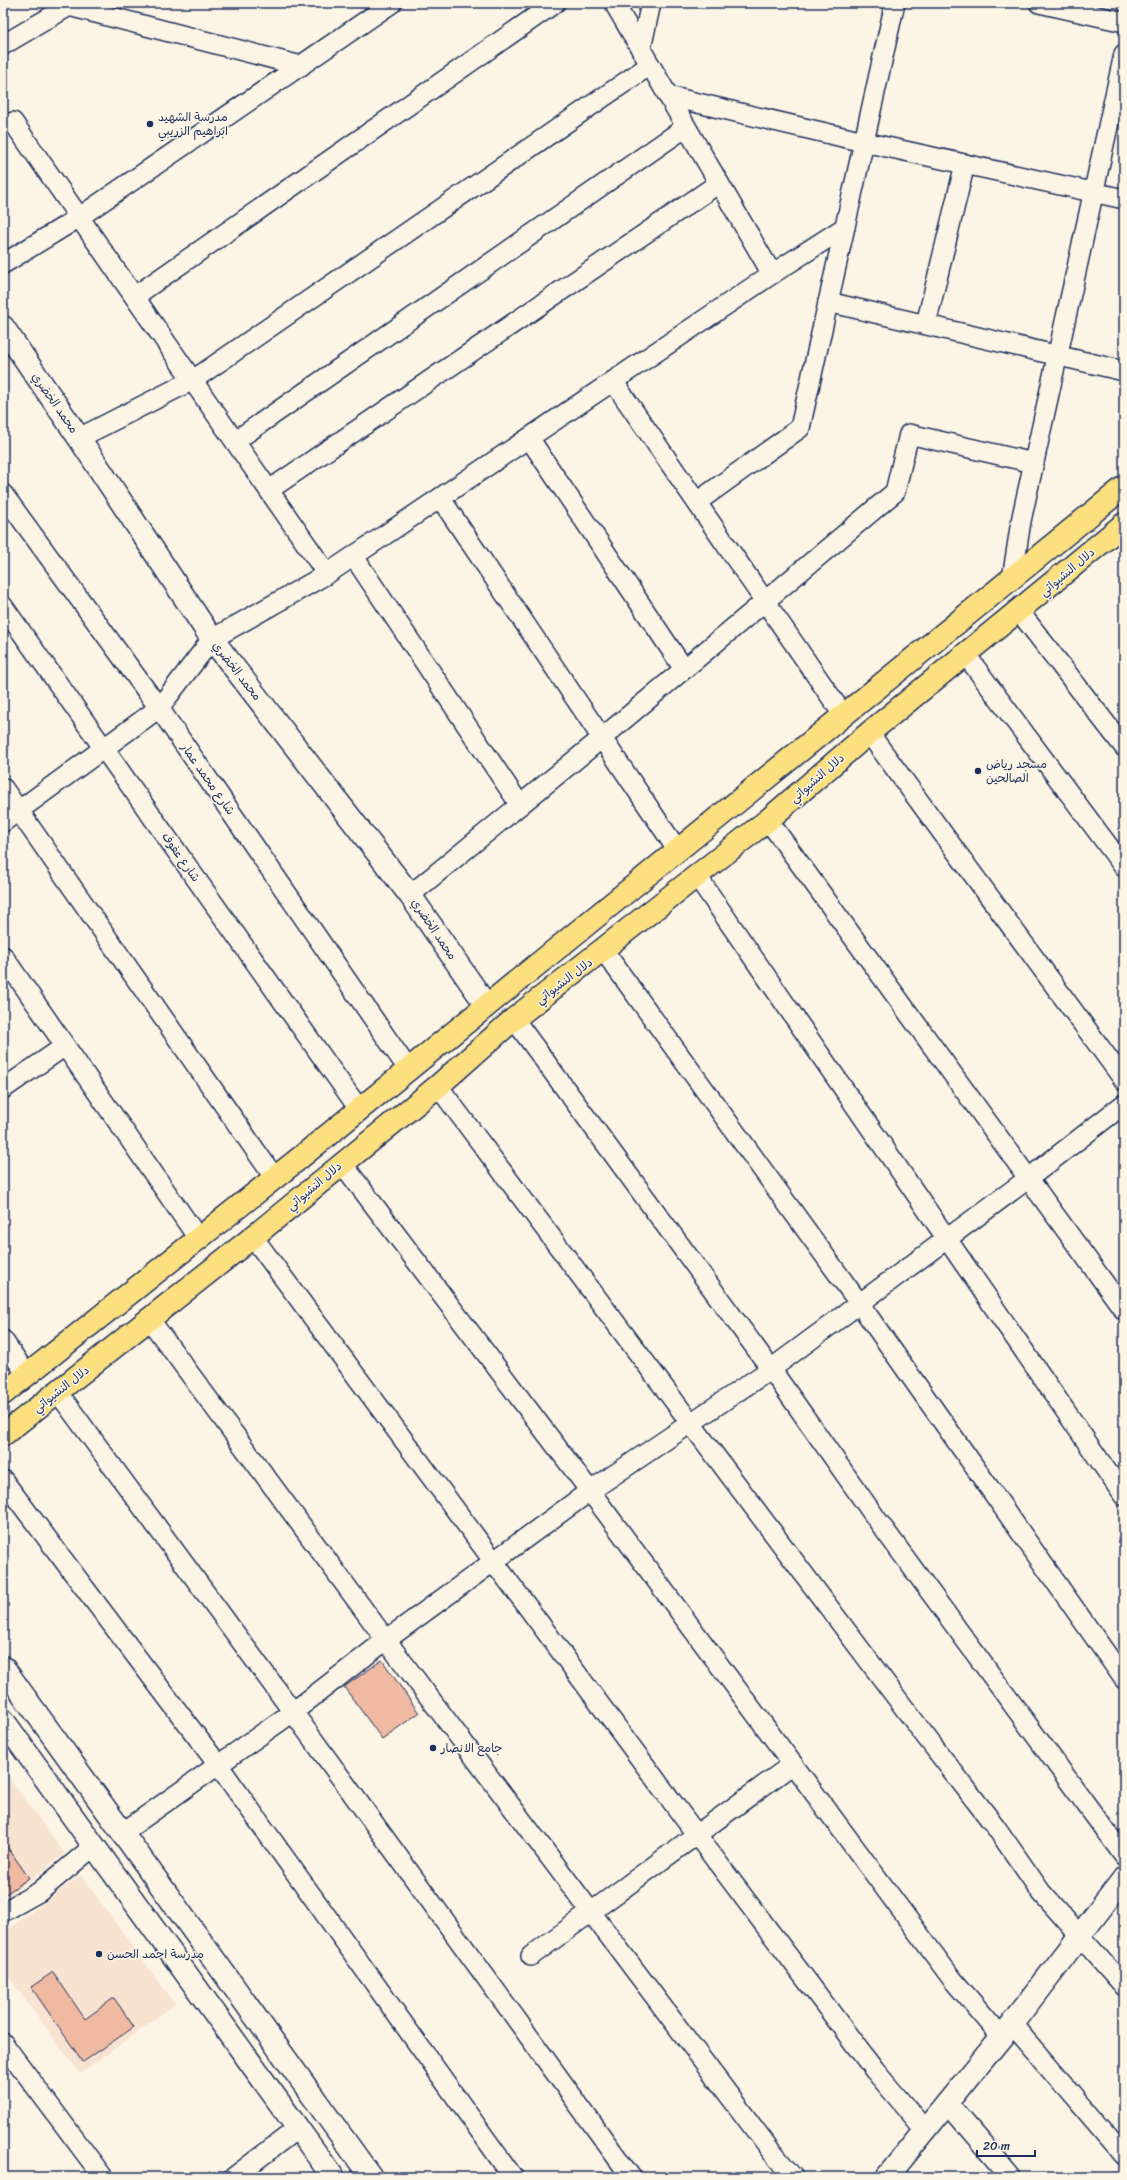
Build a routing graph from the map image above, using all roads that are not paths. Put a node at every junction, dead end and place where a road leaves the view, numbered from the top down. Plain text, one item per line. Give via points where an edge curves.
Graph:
1 (392, 3) edge
2 (555, 3) edge
3 (614, 3) edge
4 (651, 3) edge
5 (895, 3) edge
6 (1039, 3) edge
7 (70, 5) edge
8 (1124, 22) edge
9 (3, 45) edge
10 (640, 49) junction
11 (1124, 54) edge
12 (650, 65) junction
13 (301, 66) junction
14 (668, 96) junction
15 (13, 122) dead end
16 (686, 127) junction
17 (864, 142) junction
18 (965, 164) junction
19 (719, 183) junction
20 (1094, 192) junction
21 (1124, 199) edge
22 (78, 218) junction
23 (845, 227) junction
24 (3, 264) edge
25 (772, 274) junction
26 (135, 296) junction
27 (828, 302) junction
28 (926, 324) junction
29 (3, 328) edge
30 (1058, 355) junction
31 (1124, 371) edge
32 (193, 380) junction
33 (613, 380) junction
34 (79, 438) junction
35 (529, 438) junction
36 (235, 441) junction
37 (1034, 463) junction
38 (1124, 488) edge
39 (269, 490) junction
40 (3, 494) edge
41 (441, 499) junction
42 (697, 502) junction
43 (1124, 524) edge
44 (354, 557) junction
45 (327, 574) junction
46 (1012, 579) junction
47 (765, 602) junction
48 (3, 606) edge
49 (1019, 611) junction
50 (212, 639) junction
51 (966, 655) junction
52 (684, 669) junction
53 (159, 708) junction
54 (844, 716) junction
55 (869, 733) junction
56 (602, 738) junction
57 (1124, 748) edge
58 (104, 749) junction
59 (3, 788) edge
60 (520, 805) junction
61 (19, 811) junction
62 (768, 820) junction
63 (3, 822) edge
64 (678, 851) junction
65 (1124, 868) edge
66 (697, 876) junction
67 (410, 895) junction
68 (604, 951) junction
69 (4, 959) edge
70 (486, 1005) junction
71 (509, 1023) junction
72 (65, 1046) junction
73 (408, 1069) junction
74 (1124, 1080) edge
75 (438, 1086) junction
76 (3, 1089) edge
77 (1124, 1104) edge
78 (359, 1109) junction
79 (342, 1163) junction
80 (274, 1177) junction
81 (1029, 1178) junction
82 (253, 1237) junction
83 (198, 1238) junction
84 (947, 1238) junction
85 (859, 1302) junction
86 (1124, 1310) edge
87 (150, 1320) junction
88 (3, 1340) edge
89 (771, 1369) junction
90 (27, 1374) junction
91 (57, 1391) junction
92 (3, 1394) edge
93 (691, 1424) junction
94 (3, 1435) edge
95 (3, 1480) edge
96 (590, 1491) junction
97 (1124, 1496) edge
98 (493, 1562) junction
99 (386, 1640) junction
100 (3, 1668) edge
101 (1124, 1679) edge
102 (293, 1712) junction
103 (3, 1720) edge
104 (793, 1764) junction
105 (219, 1766) junction
106 (122, 1834) junction
107 (696, 1834) junction
108 (94, 1846) junction
109 (1124, 1856) edge
110 (1124, 1878) edge
111 (3, 1912) edge
112 (591, 1912) junction
113 (1079, 1936) junction
114 (531, 1956) dead end
115 (1124, 1986) edge
116 (1007, 2031) junction
117 (3, 2043) edge
118 (948, 2103) junction
119 (298, 2128) junction
120 (925, 2130) junction
121 (1124, 2155) edge
122 (103, 2177) edge
123 (234, 2177) edge
124 (333, 2177) edge
125 (371, 2177) edge
126 (513, 2177) edge
127 (631, 2177) edge
128 (793, 2177) edge
129 (887, 2177) edge
130 (1011, 2177) edge

1 - 13 street
2 - 26 street
3 - 10 street
4 - 10 street
5 - 17 street
6 - 8 street
7 - 9 street
7 - 13 street
10 - 12 street
11 - 20 street
12 - 14 street
12 - 32 street
13 - 22 street
14 - 16 street
14 - 17 street
15 - 22 street
16 - 19 street
16 - 36 street
17 - 18 street
17 - 23 street
18 - 20 street
18 - 28 street
19 - 25 street
19 - 39 street
20 - 21 street
20 - 30 street
22 - 24 street
22 - 26 street
23 - 25 street
23 - 27 street
25 - 33 street
26 - 32 street
27 - 28 street
27 - 42 street via 800,428
28 - 30 street
29 - 34 street, محمد الخضري
30 - 31 street
30 - 37 street
32 - 34 street
32 - 36 street
33 - 35 street
33 - 42 street
34 - 50 street, محمد الخضري
35 - 41 street
35 - 52 street
36 - 39 street
37 - 46 street
37 - 47 street via 909,434 895,492
38 - 46 main road
39 - 45 street
40 - 53 street, شارع محمد عمار
41 - 44 street
41 - 56 street
42 - 47 street
43 - 49 main road, دلال النشيواتي
44 - 45 street
44 - 60 street
45 - 50 street
46 - 54 main road
47 - 52 street
47 - 54 street
48 - 58 street, شارع عفوف
49 - 51 main road, دلال النشيواتي
49 - 57 street
50 - 53 street
50 - 67 street, محمد الخضري
51 - 55 main road, دلال النشيواتي
51 - 65 street
52 - 56 street
53 - 58 street
53 - 73 street, شارع محمد عمار
54 - 64 main road
55 - 62 main road, دلال النشيواتي
55 - 74 street
56 - 60 street
56 - 64 street
58 - 61 street
58 - 78 street, شارع عفوف
59 - 61 street
60 - 67 street
61 - 63 street
61 - 80 street
62 - 66 main road, دلال النشيواتي
62 - 81 street
64 - 70 main road
66 - 68 main road, دلال النشيواتي
66 - 84 street
67 - 70 street, محمد الخضري
68 - 71 main road, دلال النشيواتي
68 - 85 street
69 - 72 street
70 - 71 main road
70 - 73 main road
71 - 75 main road, دلال النشيواتي
71 - 89 street
72 - 76 street
72 - 83 street
73 - 78 main road
75 - 79 main road, دلال النشيواتي
75 - 93 street
77 - 81 street
78 - 80 main road
79 - 82 main road, دلال النشيواتي
79 - 96 street
80 - 83 main road
81 - 84 street
81 - 86 street
82 - 87 main road, دلال النشيواتي
82 - 98 street
83 - 90 main road
84 - 85 street
84 - 97 street
85 - 89 street
85 - 101 street
87 - 91 main road, دلال النشيواتي
87 - 99 street
88 - 90 street
89 - 93 street
89 - 109 street via 878,1521
90 - 92 main road
91 - 94 main road, دلال النشيواتي
91 - 102 street
93 - 96 street
93 - 113 street via 995,1826 1040,1892
95 - 105 street
96 - 98 street
96 - 104 street
98 - 99 street
98 - 107 street
99 - 102 street
99 - 112 street
100 - 106 street
102 - 105 street
102 - 127 street
103 - 108 street
104 - 107 street
104 - 116 street via 953,1980
105 - 106 street
105 - 126 street
106 - 125 street
107 - 112 street
107 - 120 street via 875,2070
108 - 111 street via 39,1892
108 - 119 street
110 - 113 street
112 - 114 street
112 - 128 street
113 - 115 street
113 - 116 street
116 - 118 street
116 - 121 street
117 - 122 street
118 - 120 street
118 - 130 street
119 - 123 street
119 - 124 street
120 - 129 street

